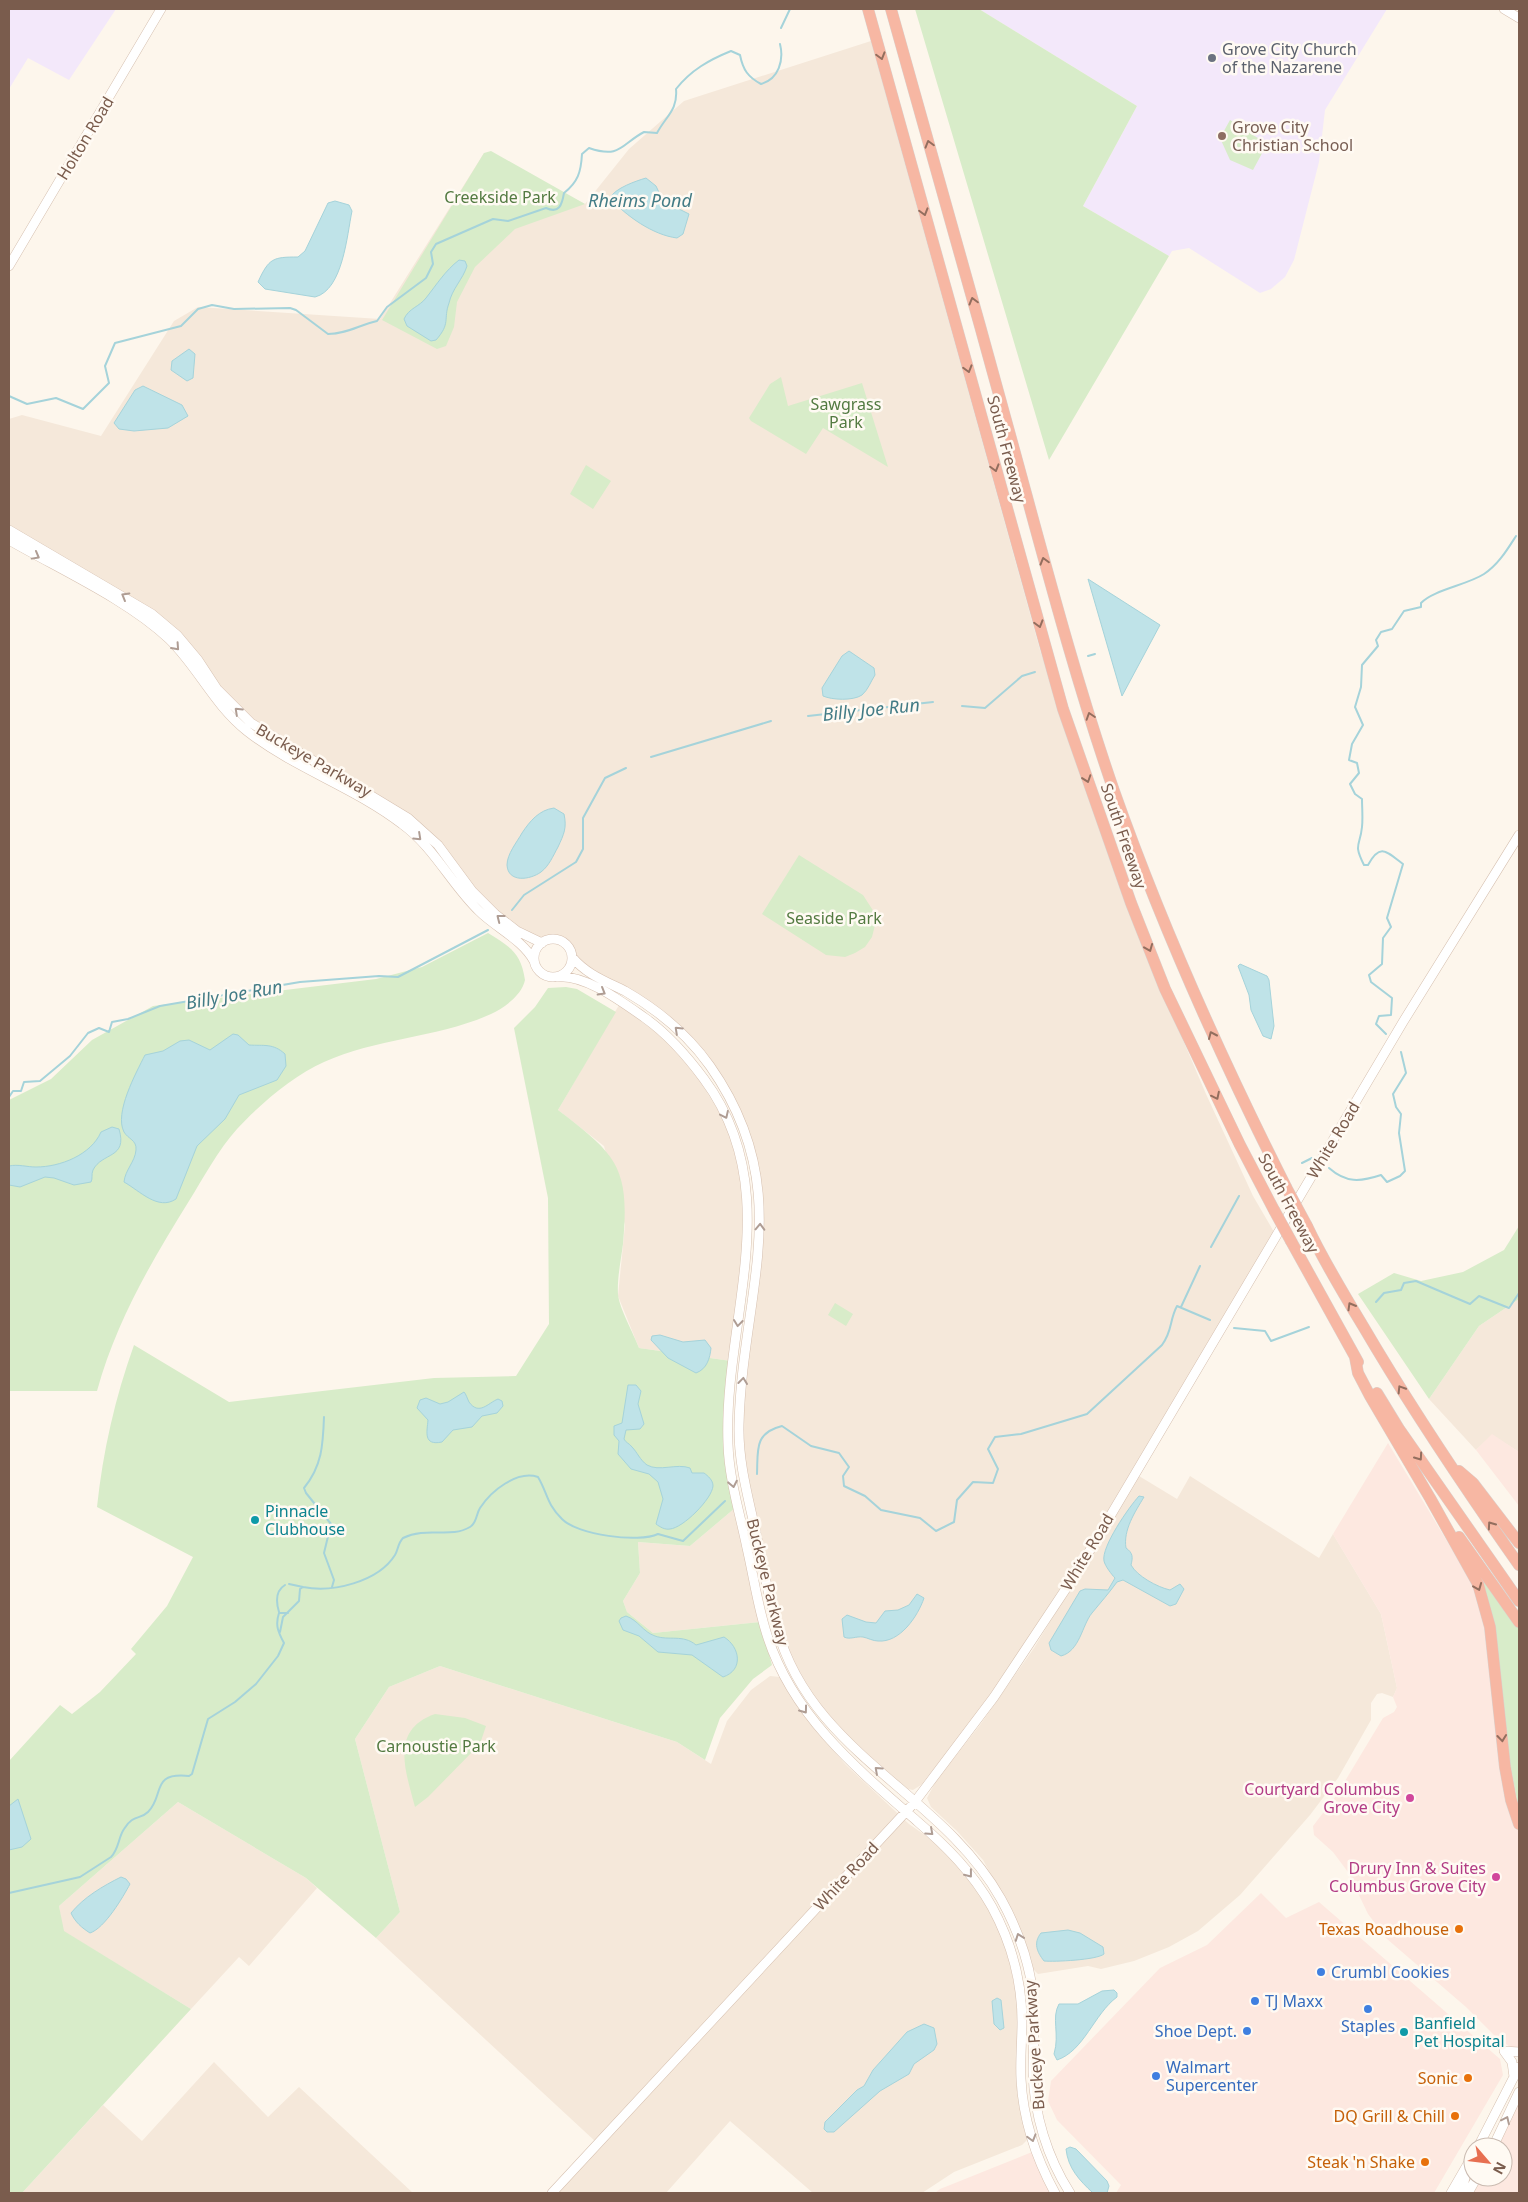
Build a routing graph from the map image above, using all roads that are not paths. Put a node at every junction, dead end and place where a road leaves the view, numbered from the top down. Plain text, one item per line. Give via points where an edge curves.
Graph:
1 (161, 9) edge
2 (868, 9) edge
3 (891, 9) edge
4 (1504, 9) edge
5 (1519, 18) edge
6 (9, 266) edge
7 (9, 530) edge
8 (9, 540) edge
9 (1519, 835) edge
10 (542, 943) junction
11 (572, 957) junction
12 (534, 961) junction
13 (557, 977) junction
14 (1355, 1357) junction
15 (1446, 1460) junction
16 (1430, 1498) junction
17 (1519, 1543) edge
18 (1519, 1565) edge
19 (1519, 1601) edge
20 (1519, 1622) edge
21 (914, 1803) junction
22 (906, 1812) junction
23 (1519, 1824) edge
24 (1519, 2052) edge
25 (1519, 2067) edge
26 (1514, 2077) junction
27 (1519, 2092) edge
28 (1483, 2137) edge
29 (1498, 2137) edge
30 (1463, 2173) edge
31 (552, 2193) edge
32 (1055, 2193) edge
33 (1070, 2193) edge
34 (1451, 2193) edge

1 - 6 street, Holton Road
2 -> 14 highway, South Freeway, bridge via 1063,709 1131,903 1165,989 1240,1145
15 -> 3 highway, South Freeway, bridge via 1371,1340 1286,1186 1195,998 1153,894 1114,790 1078,678
4 - 5 street
10 -> 7 street, Buckeye Parkway via 517,931 495,914 472,891 438,845 400,812 251,723 223,696 177,635 152,614
8 -> 12 street, Buckeye Parkway via 145,618 181,652 221,706 247,731 403,824 426,845 473,905 526,949
9 - 21 street, White Road via 1420,994 1076,1572 994,1697
10 - 11 street via 560,941 567,946
10 - 12 street
11 - 13 street via 567,971
21 -> 11 street, Buckeye Parkway via 822,1715 790,1663 772,1611 740,1444 741,1403 760,1224 757,1178 743,1126 710,1066 682,1034 645,1004 581,968
12 - 13 street via 545,976
13 -> 22 street, Buckeye Parkway via 571,977 591,985 634,1010 670,1038 710,1086 732,1130 744,1167 749,1219 728,1413 728,1445 765,1630 779,1668 813,1722 837,1749
14 - 16 highway via 1358,1373 1370,1396
14 -> 19 highway, South Freeway via 1399,1429
15 - 17 highway via 1472,1483
18 -> 15 highway, South Freeway
16 - 20 highway
16 -> 23 highway via 1478,1584 1485,1605 1505,1767
21 - 22 street, White Road
33 -> 21 street, Buckeye Parkway via 1056,2168 1040,2123 1033,2077 1032,1984 1015,1926 995,1888 976,1862
22 - 31 street, White Road
22 -> 32 street, Buckeye Parkway via 953,1854 970,1874 1005,1936 1021,2004 1023,2102 1033,2144
24 - 26 street via 1504,2051 1512,2062
25 - 26 street
26 - 28 street
29 -> 27 street
30 - 34 street

